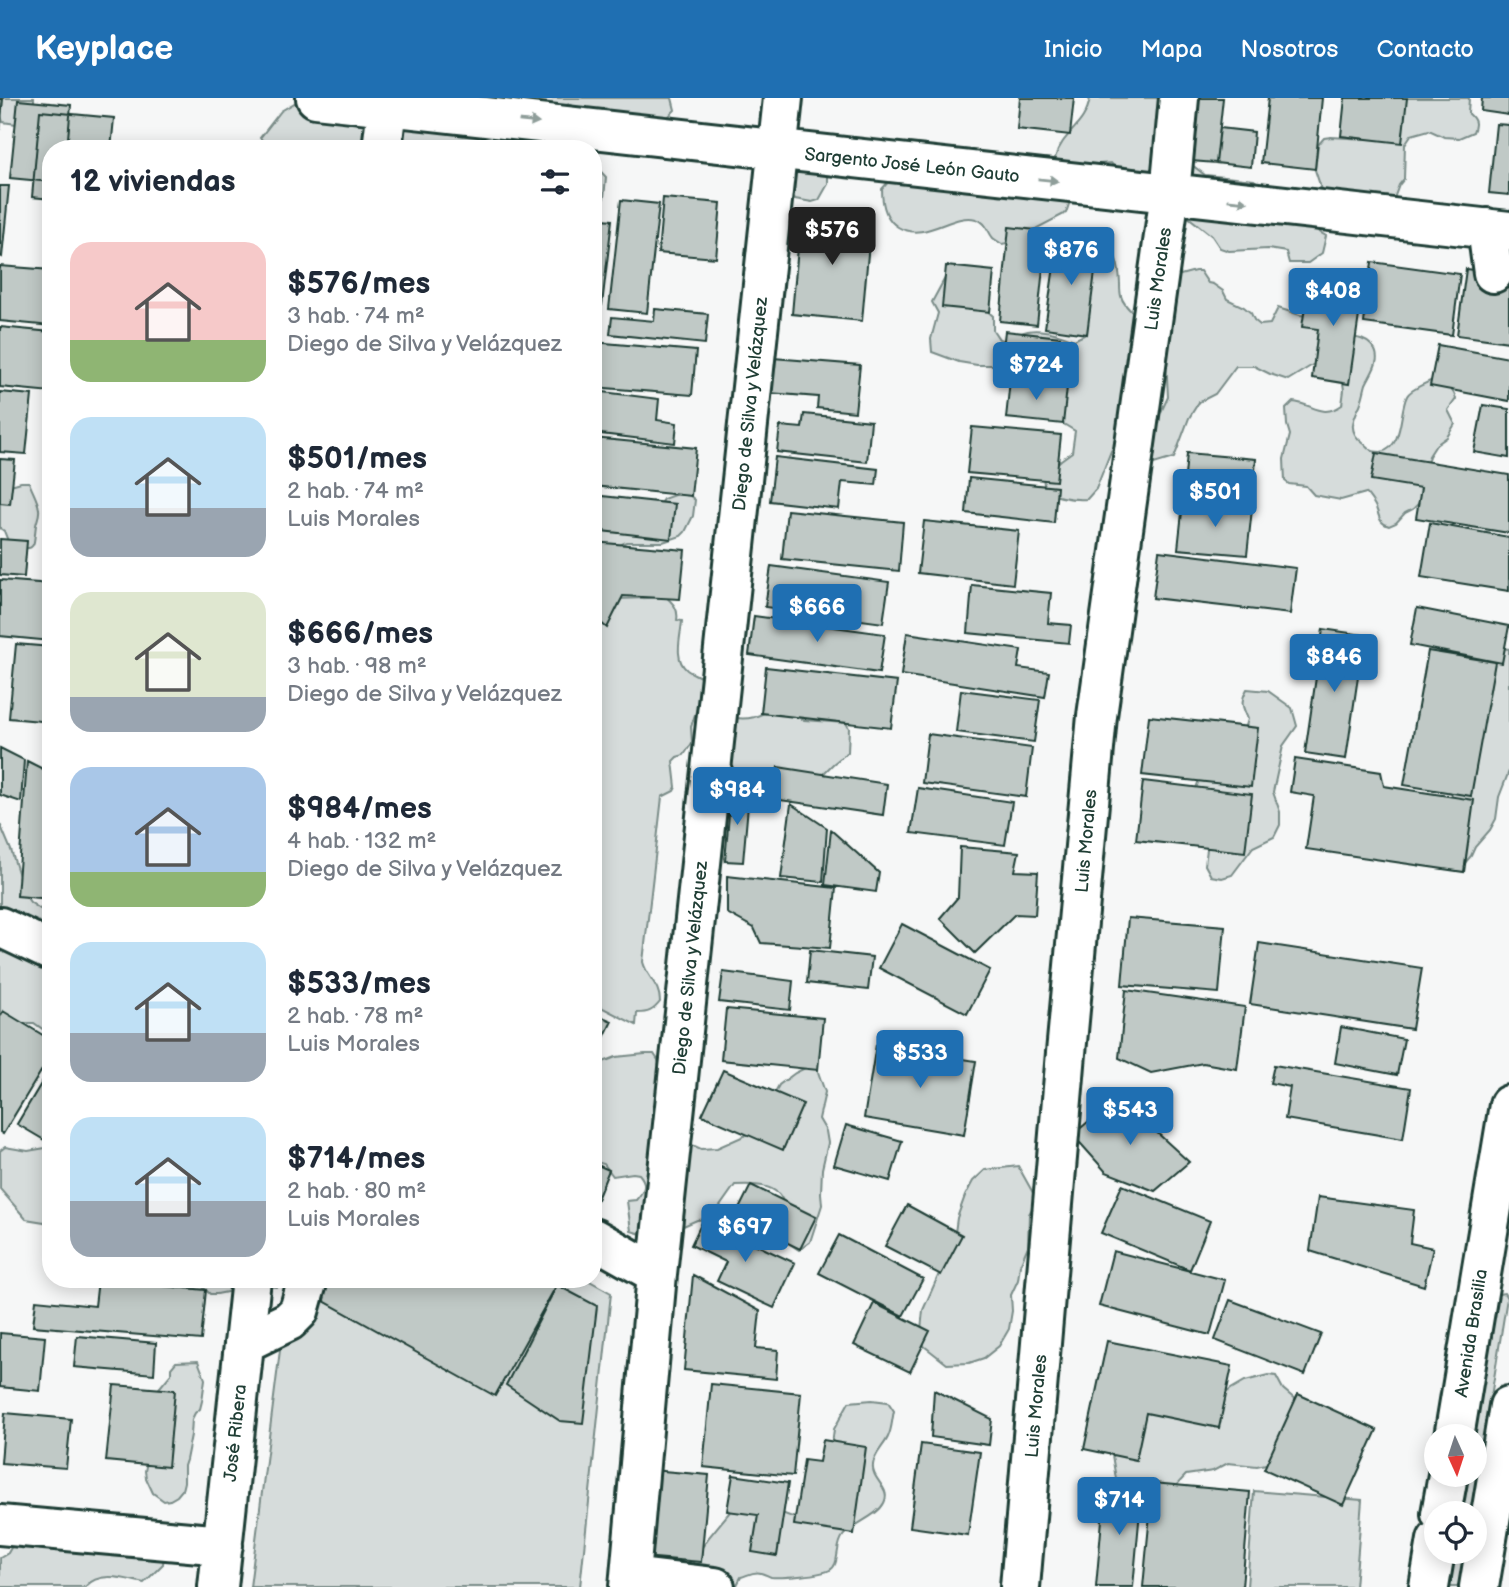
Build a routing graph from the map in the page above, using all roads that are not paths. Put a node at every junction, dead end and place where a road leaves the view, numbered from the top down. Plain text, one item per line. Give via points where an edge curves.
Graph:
1 (316, 98) edge
2 (783, 98) edge
3 (1179, 98) edge
4 (388, 102) edge
5 (383, 140) edge
6 (778, 149) junction
7 (1170, 193) junction
8 (1498, 229) edge
9 (1493, 272) dead end
10 (0, 927) edge
11 (42, 947) edge
12 (1509, 1105) edge
13 (1499, 1230) edge
14 (602, 1243) edge
15 (657, 1273) junction
16 (250, 1288) edge
17 (305, 1288) edge
18 (244, 1343) junction
19 (1509, 1405) edge
20 (1457, 1424) edge
21 (0, 1525) edge
22 (223, 1545) junction
23 (1433, 1564) edge
24 (629, 1582) edge
25 (218, 1587) edge
26 (715, 1587) edge
27 (1020, 1587) edge
28 (1429, 1587) edge
29 (1479, 1587) edge

1 - 4 street, Sargento José León Gauto
2 - 6 street, Diego de Silva y Velázquez
3 - 7 street, Luis Morales
4 - 5 street
4 -> 6 street, Sargento José León Gauto
6 -> 7 street, Sargento José León Gauto
6 - 15 street, Diego de Silva y Velázquez
7 -> 8 street, Sargento José León Gauto
7 - 27 street, Luis Morales via 1097,716
8 - 9 street
10 - 11 street
12 - 13 street, Avenida Brasilia
13 - 20 street, Avenida Brasilia
14 - 15 street
15 - 24 street, Diego de Silva y Velázquez
16 - 18 street, José Ribera
17 - 18 street via 299,1311 289,1321
18 - 22 street, José Ribera
19 - 29 street
21 - 22 street
22 - 25 street, José Ribera
23 - 28 street
24 - 26 street

